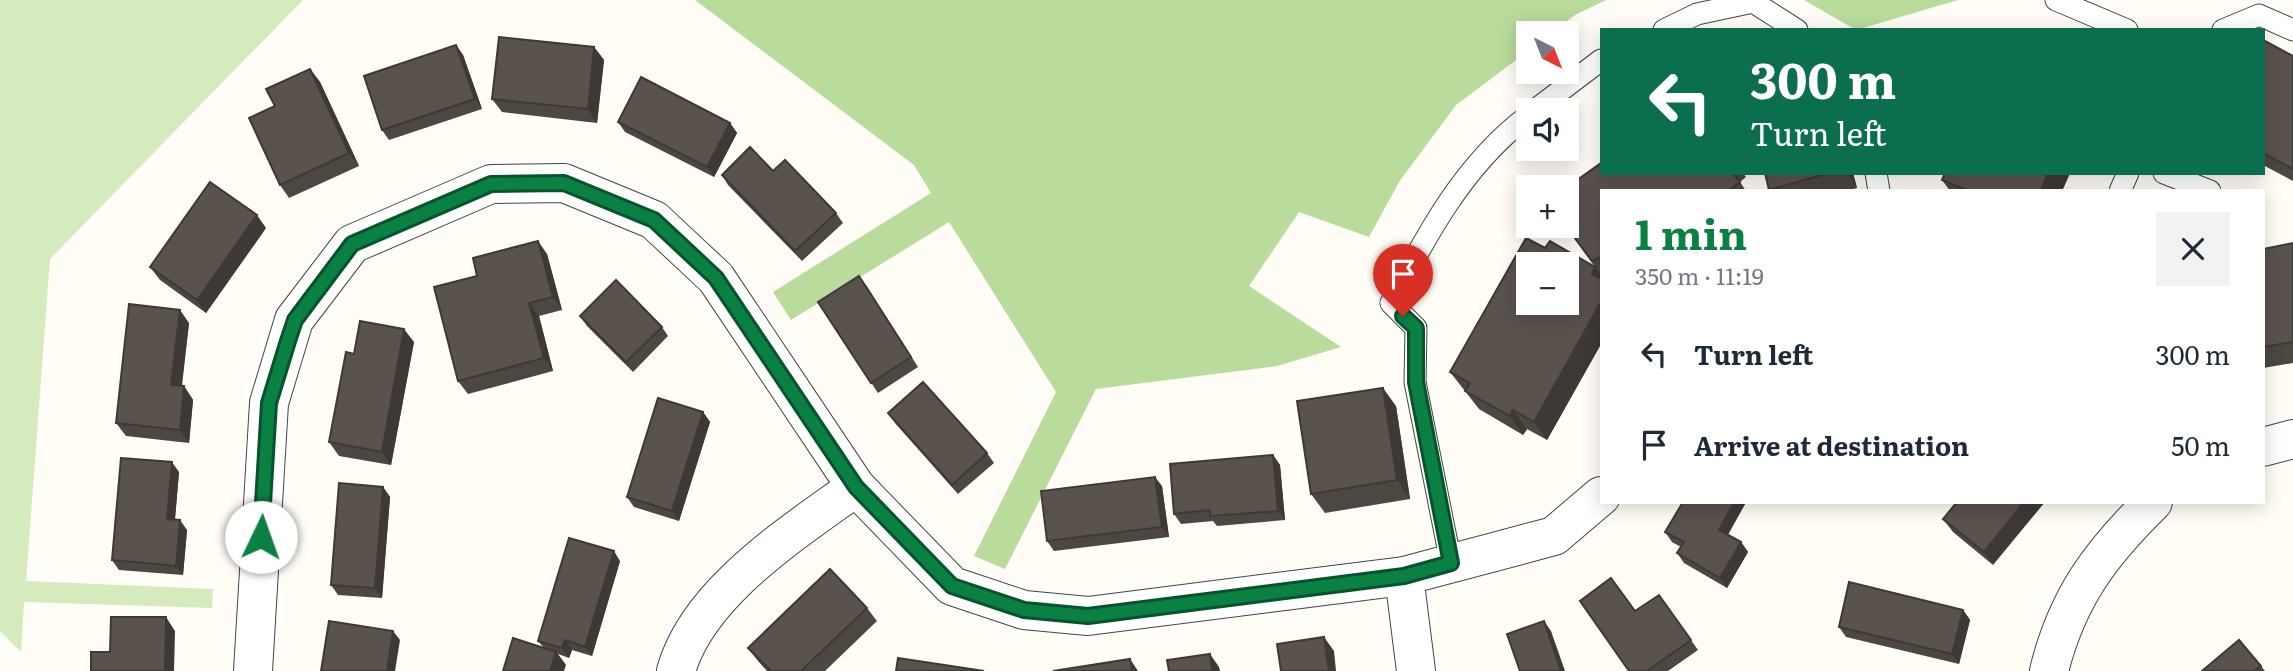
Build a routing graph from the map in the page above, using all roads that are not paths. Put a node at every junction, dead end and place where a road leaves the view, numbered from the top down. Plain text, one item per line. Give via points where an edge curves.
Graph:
1 (2056, 0) edge
2 (1668, 28) edge
3 (1794, 28) edge
4 (2122, 28) edge
5 (2227, 28) edge
6 (2293, 30) edge
7 (1600, 61) edge
8 (1551, 98) edge
9 (1516, 125) edge
10 (2169, 175) edge
11 (2205, 189) edge
12 (2293, 439) edge
13 (2265, 446) edge
14 (856, 487) junction
15 (1600, 497) edge
16 (2151, 504) edge
17 (1451, 563) junction
18 (1404, 576) junction
19 (253, 671) edge
20 (676, 671) edge
21 (1416, 671) edge
22 (2049, 671) edge

1 - 4 lane
2 - 3 lane via 1697,14 1753,2
5 - 6 lane via 2259,15
7 - 8 lane
9 - 17 lane via 1503,135 1432,224 1391,303 1416,328 1416,382
10 - 11 lane
12 - 13 street
14 - 18 street via 952,586 1024,610 1088,616
14 - 19 street via 716,278 654,220 564,183 491,184 352,244 295,320 269,403
14 - 20 street via 739,577 699,623
15 - 17 street via 1554,536
16 - 22 street via 2111,543 2081,588 2057,639
17 - 18 street
18 - 21 street

